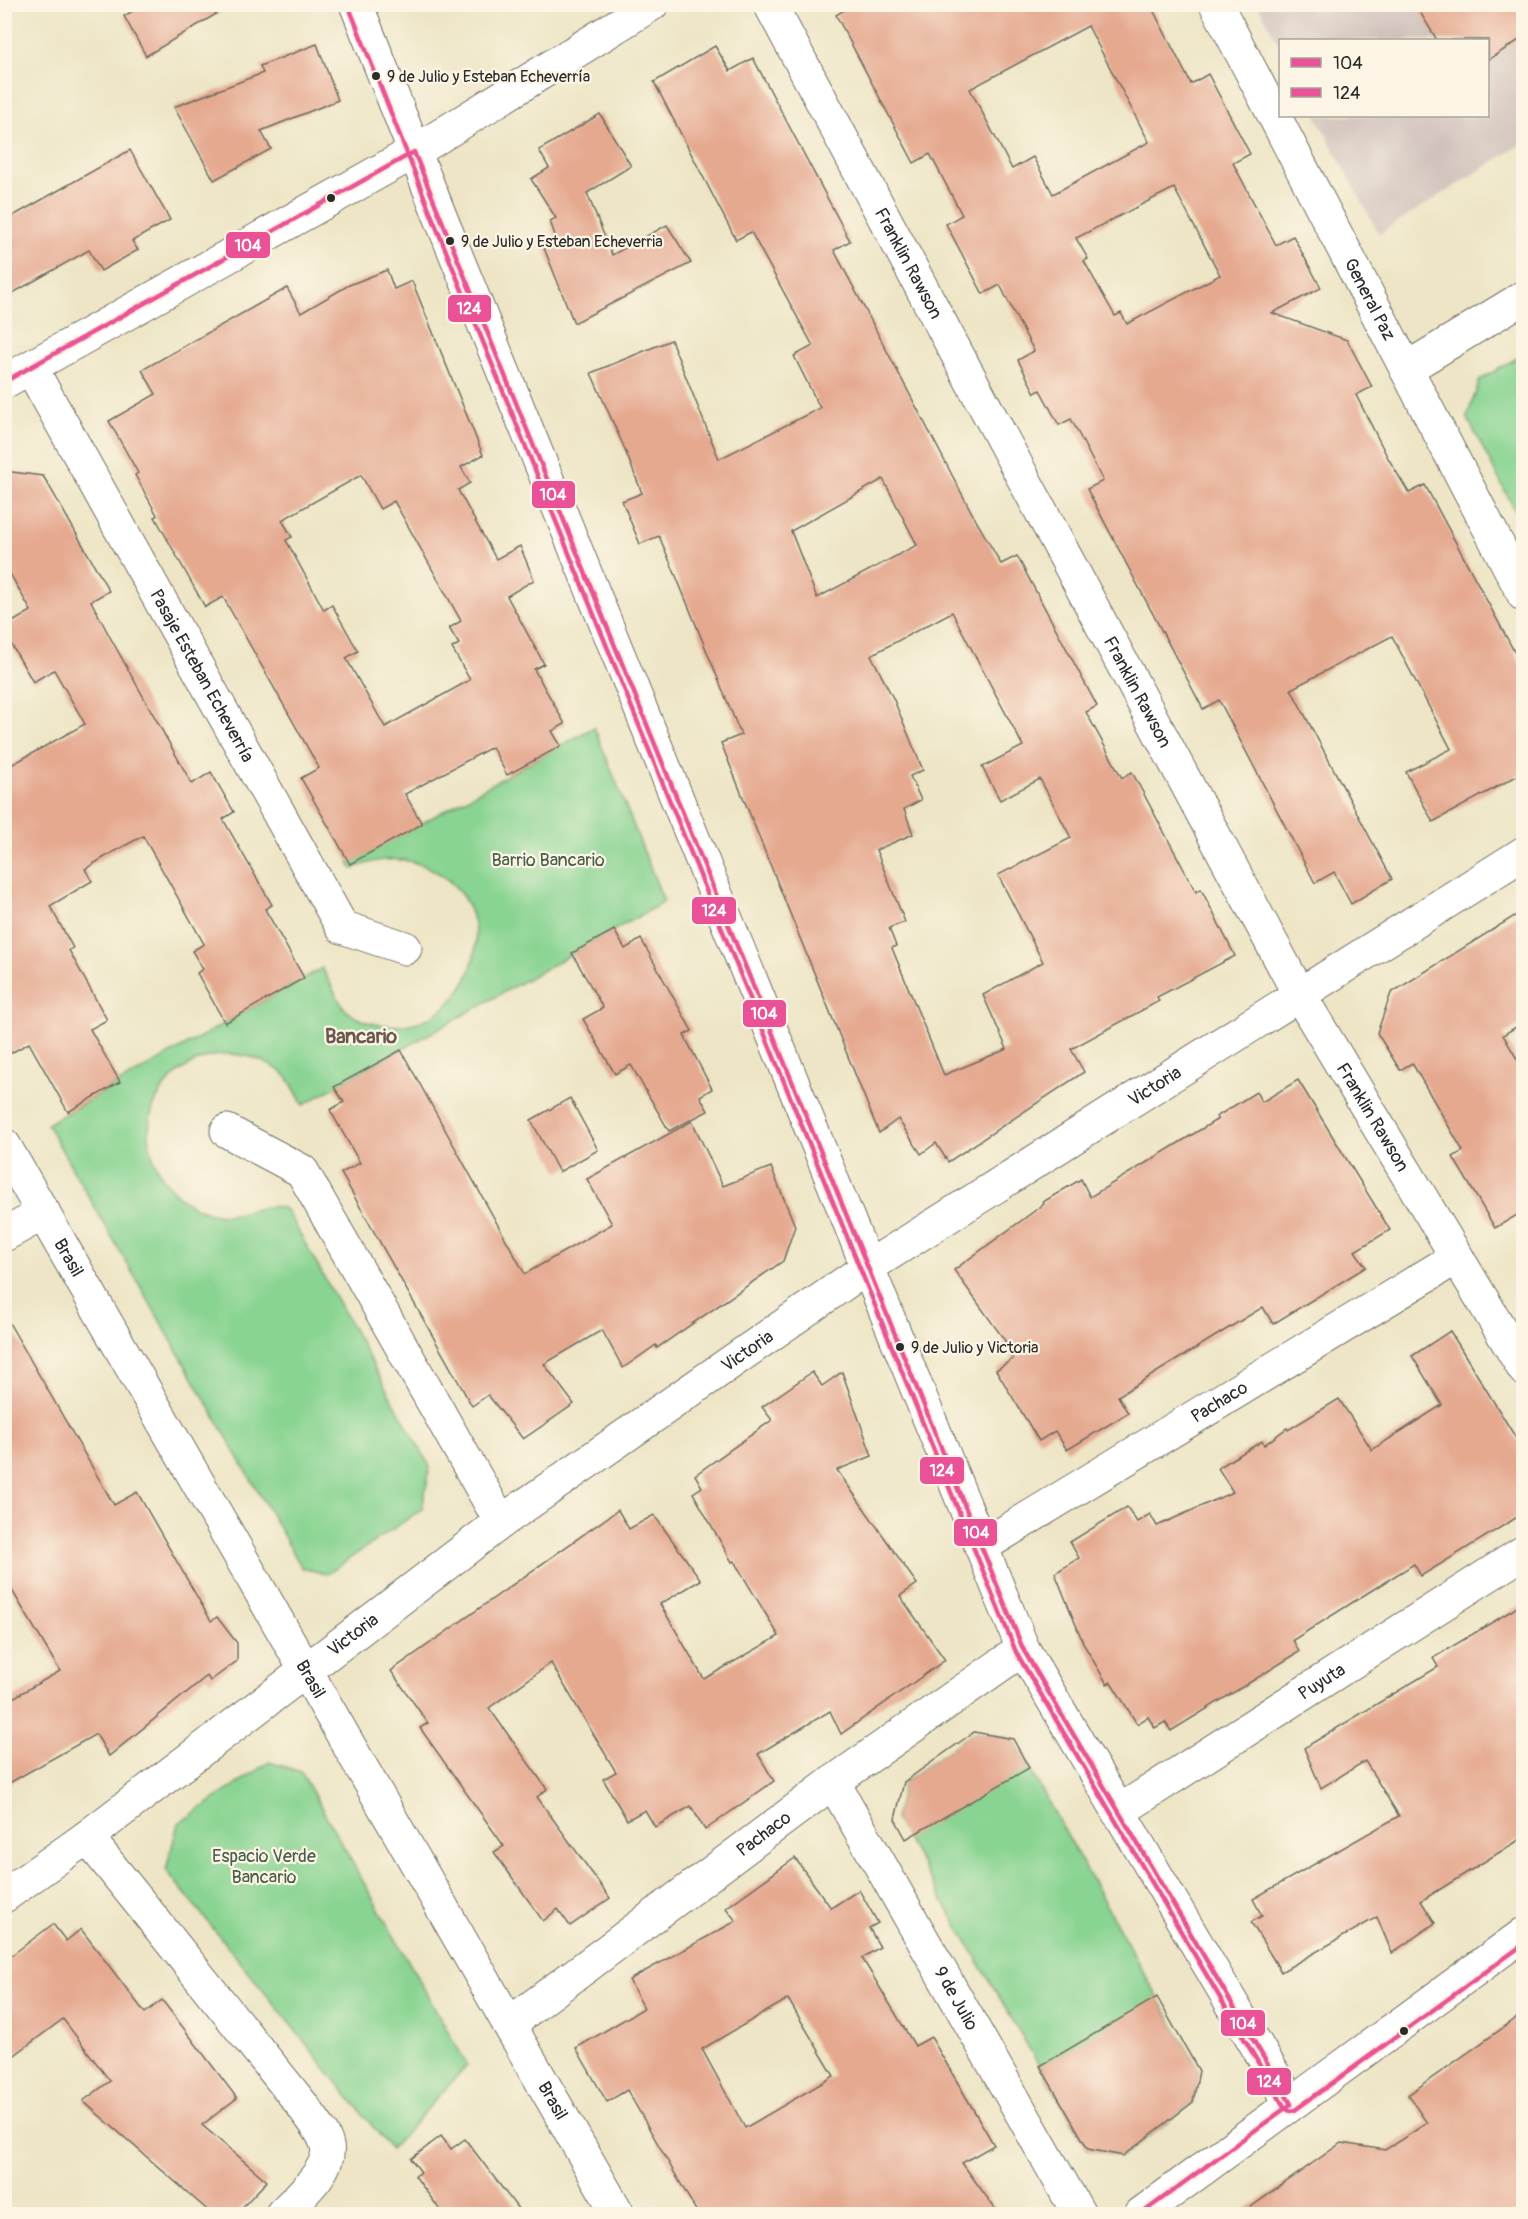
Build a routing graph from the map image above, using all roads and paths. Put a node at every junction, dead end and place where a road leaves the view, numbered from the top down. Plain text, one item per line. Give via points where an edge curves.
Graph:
1 (356, 4) edge
2 (652, 4) edge
3 (770, 4) edge
4 (1216, 4) edge
5 (414, 152) junction
6 (1524, 297) edge
7 (1406, 369) junction
8 (18, 375) edge
9 (1524, 595) edge
10 (1524, 853) edge
11 (405, 948) dead end
12 (1299, 994) junction
13 (227, 1131) dead end
14 (4, 1145) edge
15 (44, 1213) junction
16 (4, 1235) edge
17 (1456, 1257) junction
18 (868, 1267) junction
19 (1524, 1369) edge
20 (501, 1522) junction
21 (981, 1547) junction
22 (1524, 1552) edge
23 (1023, 1649) junction
24 (306, 1670) junction
25 (833, 1782) junction
26 (1118, 1812) junction
27 (87, 1837) junction
28 (4, 1896) edge
29 (1524, 1934) edge
30 (509, 2024) junction
31 (1292, 2104) junction
32 (282, 2214) edge
33 (618, 2214) edge
34 (1079, 2214) edge
35 (1141, 2214) edge

1 - 5 street
2 - 5 street
3 - 12 street, Franklin Rawson
4 - 7 street, General Paz
5 - 8 street
5 - 18 street
6 - 7 street
7 - 9 street, General Paz
8 - 11 street, Pasaje Esteban Echeverría via 342,927
10 - 12 street, Victoria
12 - 17 street, Franklin Rawson
12 - 18 street, Victoria
13 - 20 street via 302,1171
14 - 15 street, Brasil
15 - 16 street
15 - 24 street, Brasil
17 - 19 street, Franklin Rawson
17 - 21 street, Pachaco
18 - 20 street, Victoria
18 - 21 street
20 - 24 street, Victoria
21 - 23 street
22 - 26 street, Puyuta
23 - 25 street, Pachaco
23 - 26 street
24 - 27 street, Victoria
24 - 30 street, Brasil
25 - 30 street, Pachaco
25 - 34 street, 9 de Julio
26 - 31 street
27 - 28 street, Victoria
27 - 32 street via 318,2128 327,2147 326,2163
29 - 31 street
30 - 33 street, Brasil
31 - 35 street

